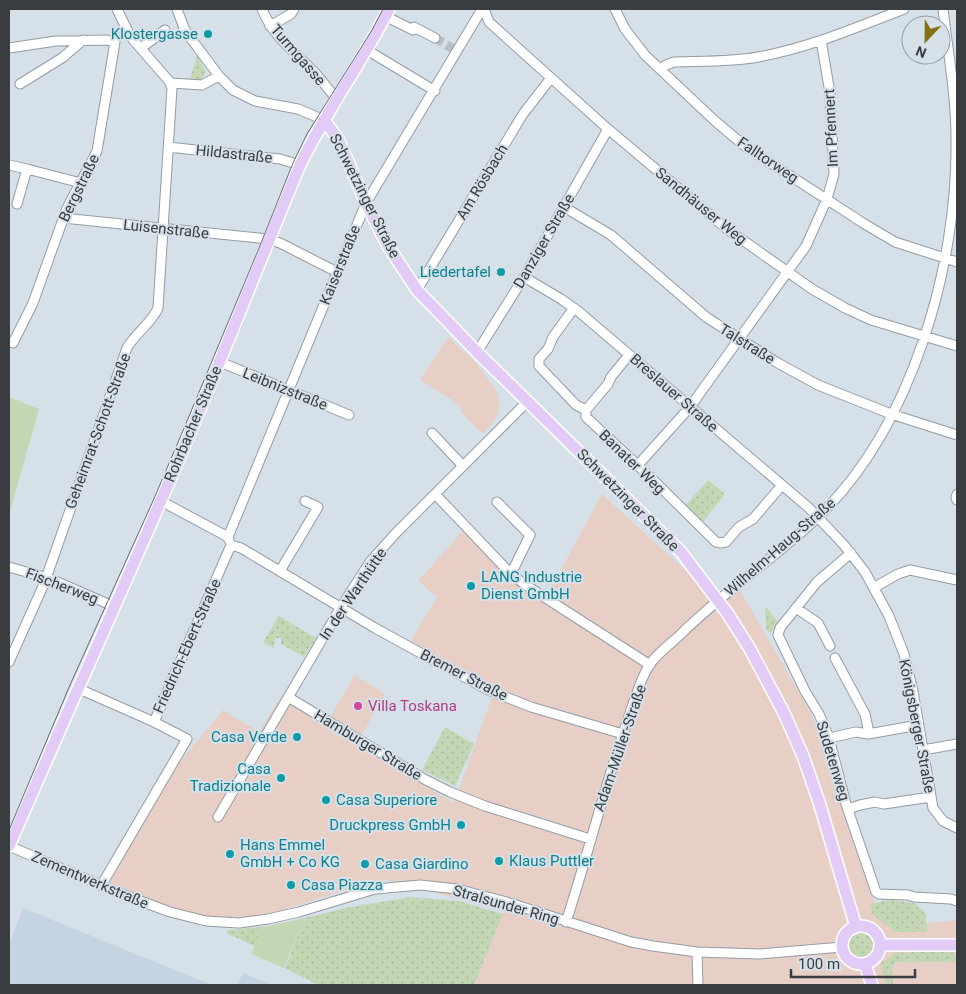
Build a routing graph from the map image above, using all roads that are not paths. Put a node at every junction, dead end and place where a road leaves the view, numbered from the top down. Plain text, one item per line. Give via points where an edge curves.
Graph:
1 (117, 9) edge
2 (177, 9) edge
3 (262, 9) edge
4 (483, 9) edge
5 (615, 9) edge
6 (904, 9) edge
7 (943, 9) edge
8 (293, 12) edge
9 (387, 13) edge
10 (270, 26) junction
11 (165, 30) dead end
12 (130, 36) junction
13 (435, 38) tunnel mouth
14 (83, 40) junction
15 (821, 40) junction
16 (115, 42) junction
17 (9, 48) edge
18 (141, 48) junction
19 (368, 50) junction
20 (660, 68) junction
21 (219, 76) junction
22 (551, 78) junction
23 (170, 82) junction
24 (20, 84) dead end
25 (954, 85) edge
26 (435, 90) junction
27 (337, 99) junction
28 (324, 120) junction
29 (608, 129) junction
30 (957, 138) edge
31 (168, 147) junction
32 (300, 165) junction
33 (9, 166) edge
34 (27, 169) junction
35 (81, 183) junction
36 (826, 198) junction
37 (366, 203) junction
38 (17, 204) dead end
39 (564, 207) junction
40 (63, 218) junction
41 (163, 229) junction
42 (268, 239) junction
43 (946, 259) junction
44 (957, 262) edge
45 (789, 271) junction
46 (337, 272) junction
47 (524, 277) junction
48 (417, 290) junction
49 (574, 308) junction
50 (924, 338) junction
51 (740, 339) junction
52 (10, 345) edge
53 (957, 346) edge
54 (477, 352) junction
55 (629, 355) junction
56 (220, 362) junction
57 (289, 390) junction
58 (528, 401) junction
59 (690, 407) junction
60 (586, 410) junction
61 (891, 414) junction
62 (349, 415) dead end
63 (432, 433) dead end
64 (957, 435) edge
65 (638, 465) junction
66 (463, 466) junction
67 (782, 485) junction
68 (435, 494) junction
69 (957, 494) edge
70 (957, 500) edge
71 (161, 501) junction
72 (305, 501) dead end
73 (497, 502) dead end
74 (818, 517) junction
75 (229, 541) junction
76 (851, 553) junction
77 (9, 567) edge
78 (280, 571) junction
79 (511, 574) junction
80 (46, 577) junction
81 (957, 580) edge
82 (875, 587) junction
83 (718, 600) junction
84 (115, 607) junction
85 (341, 607) junction
86 (796, 608) junction
87 (830, 646) dead end
88 (835, 658) dead end
89 (9, 662) edge
90 (650, 665) junction
91 (77, 688) junction
92 (288, 697) junction
93 (154, 722) junction
94 (919, 725) junction
95 (869, 733) junction
96 (623, 734) junction
97 (829, 738) junction
98 (957, 744) edge
99 (923, 750) junction
100 (931, 797) junction
101 (848, 809) junction
102 (218, 817) dead end
103 (957, 828) edge
104 (590, 840) junction
105 (9, 846) edge
106 (101, 886) junction
107 (957, 901) edge
108 (171, 913) joint
109 (566, 922) junction
110 (856, 927) junction
111 (880, 945) junction
112 (957, 945) edge
113 (842, 947) junction
114 (697, 952) junction
115 (865, 964) junction
116 (698, 985) edge
117 (872, 985) edge

1 - 12 street
2 - 21 street via 184,28
3 - 10 street, Turmgasse
4 - 22 street, Sandhäuser Weg via 489,22
4 - 26 street, Kaiserstraße
5 - 20 street, Falltorweg via 634,42
6 - 15 street
7 - 25 street, Wilhelm-Haug-Straße
8 - 10 street
9 - 13 street via 413,30 414,27
9 - 19 main road, Rohrbacher Straße
10 - 27 street, Turmgasse
11 - 18 street
12 - 16 street
12 - 18 street
14 - 16 street
14 - 17 street
14 - 24 street via 62,58
15 - 20 street via 760,57 674,62
15 - 36 street, Im Pfennert via 830,93 834,174
16 - 35 street, Bergstraße via 97,151
18 - 23 street
19 - 26 street
19 - 27 main road, Rohrbacher Straße
20 - 36 street, Falltorweg via 730,134
21 - 23 street via 202,85
21 - 28 street via 247,98 298,109
22 - 29 street, Sandhäuser Weg
22 - 48 street, Am Rösbach via 523,114
23 - 31 street, Geheimrat-Schott-Straße
25 - 30 street, Wilhelm-Haug-Straße
26 - 37 street, Kaiserstraße
27 - 28 main road, Rohrbacher Straße
28 - 32 main road, Rohrbacher Straße
28 - 37 main road, Schwetzinger Straße via 338,139
29 - 39 street, Danziger Straße
29 - 45 street, Sandhäuser Weg via 727,229
30 - 43 street, Wilhelm-Haug-Straße
31 - 32 street, Hildastraße via 280,159
31 - 41 street, Geheimrat-Schott-Straße
32 - 42 main road, Rohrbacher Straße
33 - 34 street
34 - 35 street
34 - 38 street
35 - 40 street, Bergstraße
36 - 43 street, Falltorweg via 895,242
36 - 45 street, Im Pfennert via 806,246
37 - 46 street, Kaiserstraße
37 - 48 main road, Schwetzinger Straße via 388,246
39 - 47 street, Danziger Straße
39 - 51 street, Talstraße via 607,232 701,314
40 - 41 street, Luisenstraße
40 - 52 street, Bergstraße via 33,303
41 - 42 street, Luisenstraße
41 - 80 street, Geheimrat-Schott-Straße via 157,310 127,348
42 - 46 street
42 - 56 main road, Rohrbacher Straße
43 - 44 street, Falltorweg
43 - 50 street, Wilhelm-Haug-Straße
45 - 50 street, Sandhäuser Weg via 845,308
45 - 51 street, Im Pfennert
46 - 57 street, Kaiserstraße
47 - 49 street, Breslauer Straße
47 - 54 street, Danziger Straße
48 - 54 main road, Schwetzinger Straße
49 - 55 street, Breslauer Straße
49 - 60 street, Banater Weg via 538,364 576,405
50 - 53 street, Sandhäuser Weg
50 - 61 street, Wilhelm-Haug-Straße
51 - 59 street, Im Pfennert
51 - 61 street, Talstraße via 818,385
54 - 58 main road, Schwetzinger Straße
55 - 59 street, Breslauer Straße
55 - 60 street
56 - 57 street, Leibnizstraße
56 - 71 main road, Rohrbacher Straße
57 - 62 street, Leibnizstraße
57 - 75 street, Kaiserstraße
58 - 66 street, In der Warthütte
58 - 83 main road, Schwetzinger Straße via 681,552
59 - 65 street, Im Pfennert
59 - 67 street, Breslauer Straße
60 - 65 street, Banater Weg via 586,417
61 - 64 street, Talstraße
61 - 74 street, Wilhelm-Haug-Straße via 866,460
63 - 66 street
65 - 67 street, Banater Weg via 716,542 721,543 753,518
66 - 68 street, In der Warthütte
67 - 74 street, Breslauer Straße
68 - 79 street
68 - 85 street, In der Warthütte via 370,562
69 - 70 street
71 - 75 street, Bremer Straße
71 - 84 main road, Rohrbacher Straße
72 - 78 street via 318,507
73 - 79 street via 530,535
74 - 76 street, Königsberger Straße
74 - 83 street, Wilhelm-Haug-Straße
75 - 78 street, Bremer Straße
75 - 93 street, Friedrich-Ebert-Straße
76 - 82 street, Königsberger Straße
76 - 86 street, Sudetenweg via 820,579
77 - 80 street, Fischerweg
78 - 85 street, Bremer Straße
79 - 90 street
80 - 84 street, Fischerweg
80 - 89 street, Geheimrat-Schott-Straße
81 - 82 street via 910,570
82 - 94 street, Königsberger Straße via 904,654
83 - 90 street, Adam-Müller-Straße
83 - 110 main road, Schwetzinger Straße via 750,649 795,738 819,802
84 - 91 main road, Rohrbacher Straße
85 - 92 street, In der Warthütte
85 - 96 street, Bremer Straße via 488,690 531,707
86 - 87 street via 818,623
86 - 97 street, Sudetenweg via 780,628 778,636
88 - 95 street via 865,714
90 - 96 street, Adam-Müller-Straße
91 - 93 street
91 - 105 main road, Rohrbacher Straße
92 - 102 street, In der Warthütte
92 - 104 street, Hamburger Straße via 450,792
93 - 106 street, Friedrich-Ebert-Straße via 187,739
94 - 95 street
94 - 99 street, Königsberger Straße
95 - 97 street via 856,732
96 - 104 street, Adam-Müller-Straße
97 - 101 street, Sudetenweg
98 - 99 street
99 - 100 street, Königsberger Straße
100 - 101 street via 884,804 875,802
100 - 103 street, Königsberger Straße via 939,818
101 - 107 street, Sudetenweg via 878,894
104 - 109 street, Adam-Müller-Straße
105 - 106 street, Zementwerkstraße
106 - 108 street, Zementwerkstraße
108 - 109 street, Stralsunder Ring via 206,921 239,923 299,912 375,889 420,885 457,889
109 - 114 street, Stralsunder Ring via 631,942
110 - 111 main road via 871,929
110 - 113 main road via 845,935
111 - 112 main road
111 - 115 main road via 877,956
113 - 114 street, Stralsunder Ring via 760,954
113 - 115 main road via 850,961
114 - 116 street
115 - 117 main road

